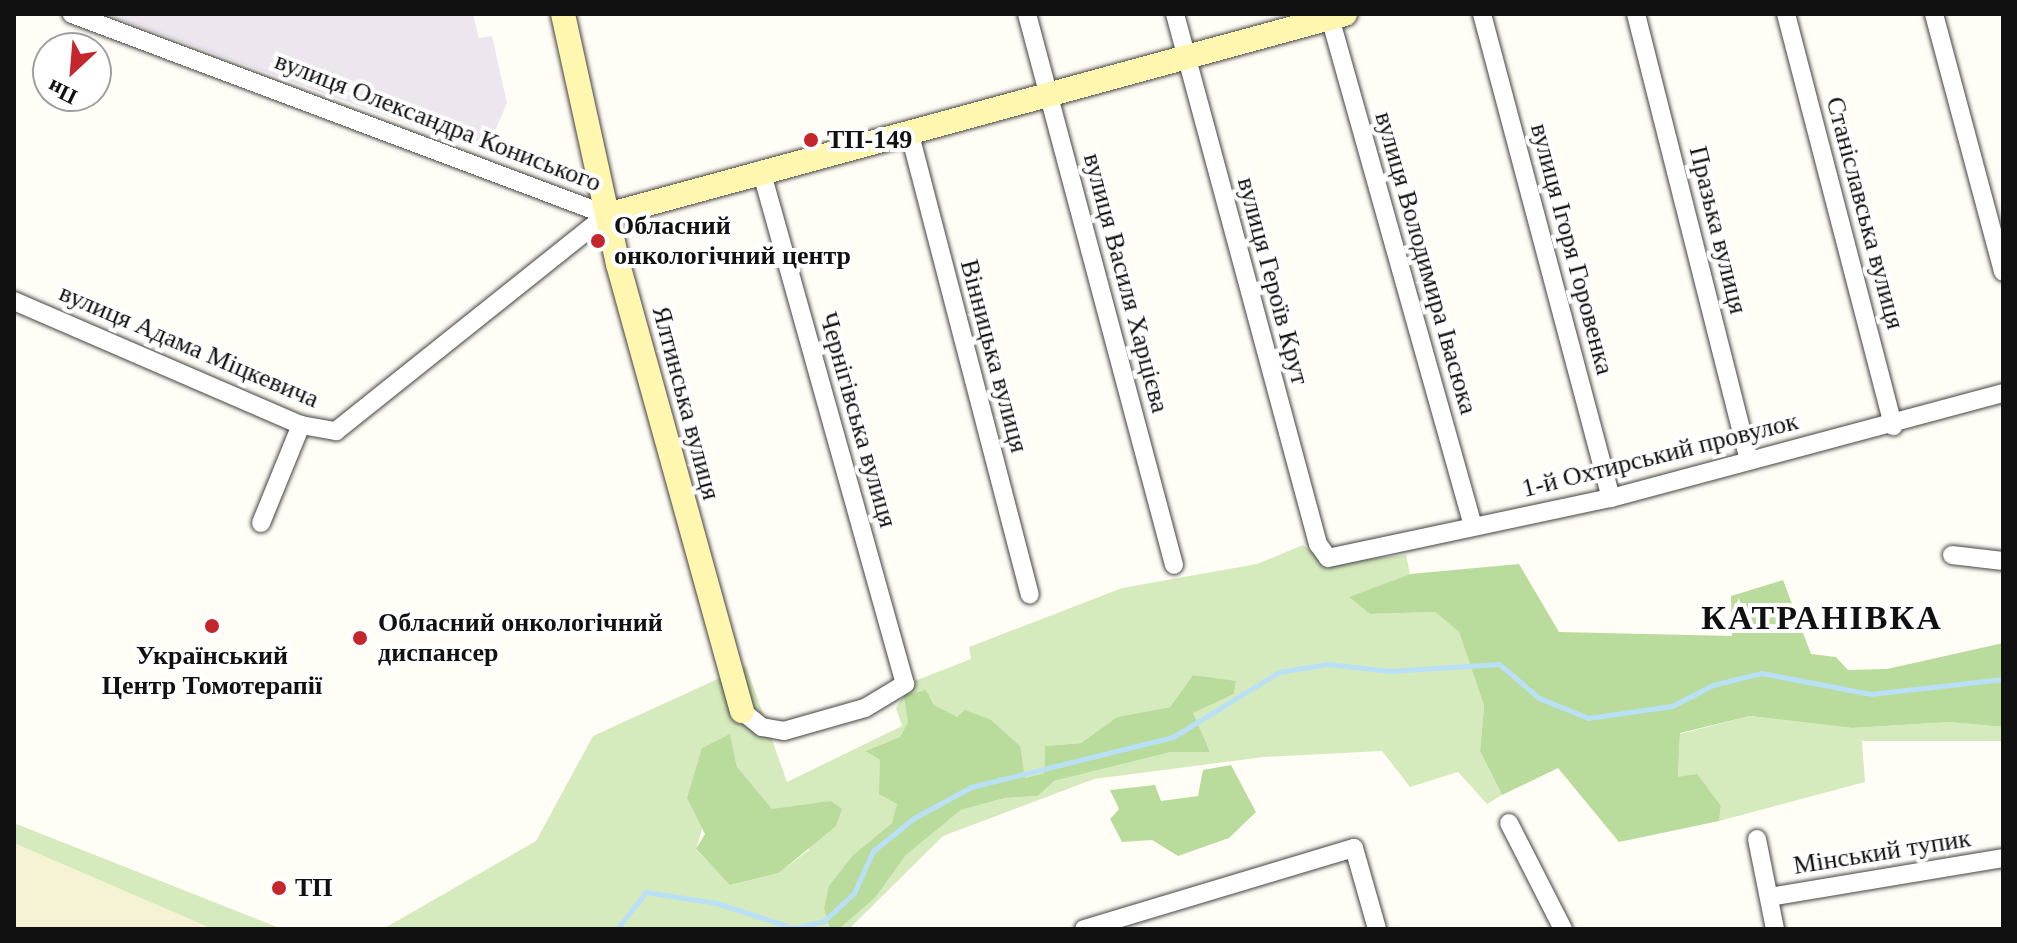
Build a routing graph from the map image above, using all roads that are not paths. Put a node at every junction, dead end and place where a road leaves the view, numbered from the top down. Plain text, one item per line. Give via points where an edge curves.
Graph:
1 (72, 14) edge
2 (563, 14) edge
3 (1027, 14) edge
4 (1175, 14) edge
5 (1482, 14) edge
6 (1636, 14) edge
7 (1786, 14) edge
8 (1934, 14) edge
9 (1335, 15) edge
10 (1186, 58) junction
11 (1048, 92) junction
12 (909, 131) junction
13 (761, 170) junction
14 (607, 215) junction
15 (2003, 272) edge
16 (14, 301) edge
17 (2003, 393) edge
18 (301, 425) junction
19 (1893, 426) junction
20 (1749, 459) junction
21 (1611, 498) junction
22 (261, 523) dead end
23 (1473, 526) junction
24 (1952, 555) dead end
25 (1328, 558) joint
26 (2003, 561) edge
27 (1174, 565) dead end
28 (1030, 594) dead end
29 (742, 711) joint
30 (1509, 823) dead end
31 (1757, 839) dead end
32 (2003, 858) edge
33 (1770, 897) junction
34 (1084, 929) edge
35 (1377, 929) edge
36 (1563, 929) edge
37 (1775, 929) edge

1 - 14 street, вулиця Олександра Кониського
2 - 14 street, Ялтинська вулиця
3 - 11 street, вулиця Василя Харцієва
4 - 10 street, вулиця Героїв Крут
5 - 21 street, вулиця Ігоря Горовенка
6 - 20 street, Празька вулиця
7 - 19 street, Станіславська вулиця
8 - 15 street
9 - 10 street, вулиця Олександра Кониського
9 - 23 street, вулиця Володимира Івасюка
10 - 11 street, вулиця Олександра Кониського
10 - 25 street, вулиця Героїв Крут via 1318,544
11 - 12 street, вулиця Олександра Кониського
11 - 27 street, вулиця Василя Харцієва
12 - 13 street, вулиця Олександра Кониського
12 - 28 street, Вінницька вулиця
13 - 14 street, вулиця Олександра Кониського
13 - 29 street, Чернігівська вулиця via 905,684 865,708 784,731 762,727
14 - 18 street, вулиця Адама Міцкевича via 336,431
14 - 29 street, Ялтинська вулиця
16 - 18 street, вулиця Адама Міцкевича
17 - 19 street, 1-й Охтирський провулок
18 - 22 street
19 - 20 street, 1-й Охтирський провулок
20 - 21 street, 1-й Охтирський провулок
21 - 23 street, 1-й Охтирський провулок
23 - 25 street, 1-й Охтирський провулок
24 - 26 street
30 - 36 street
31 - 33 street
32 - 33 street, Мінський тупик
33 - 37 street
34 - 35 street via 1354,848

